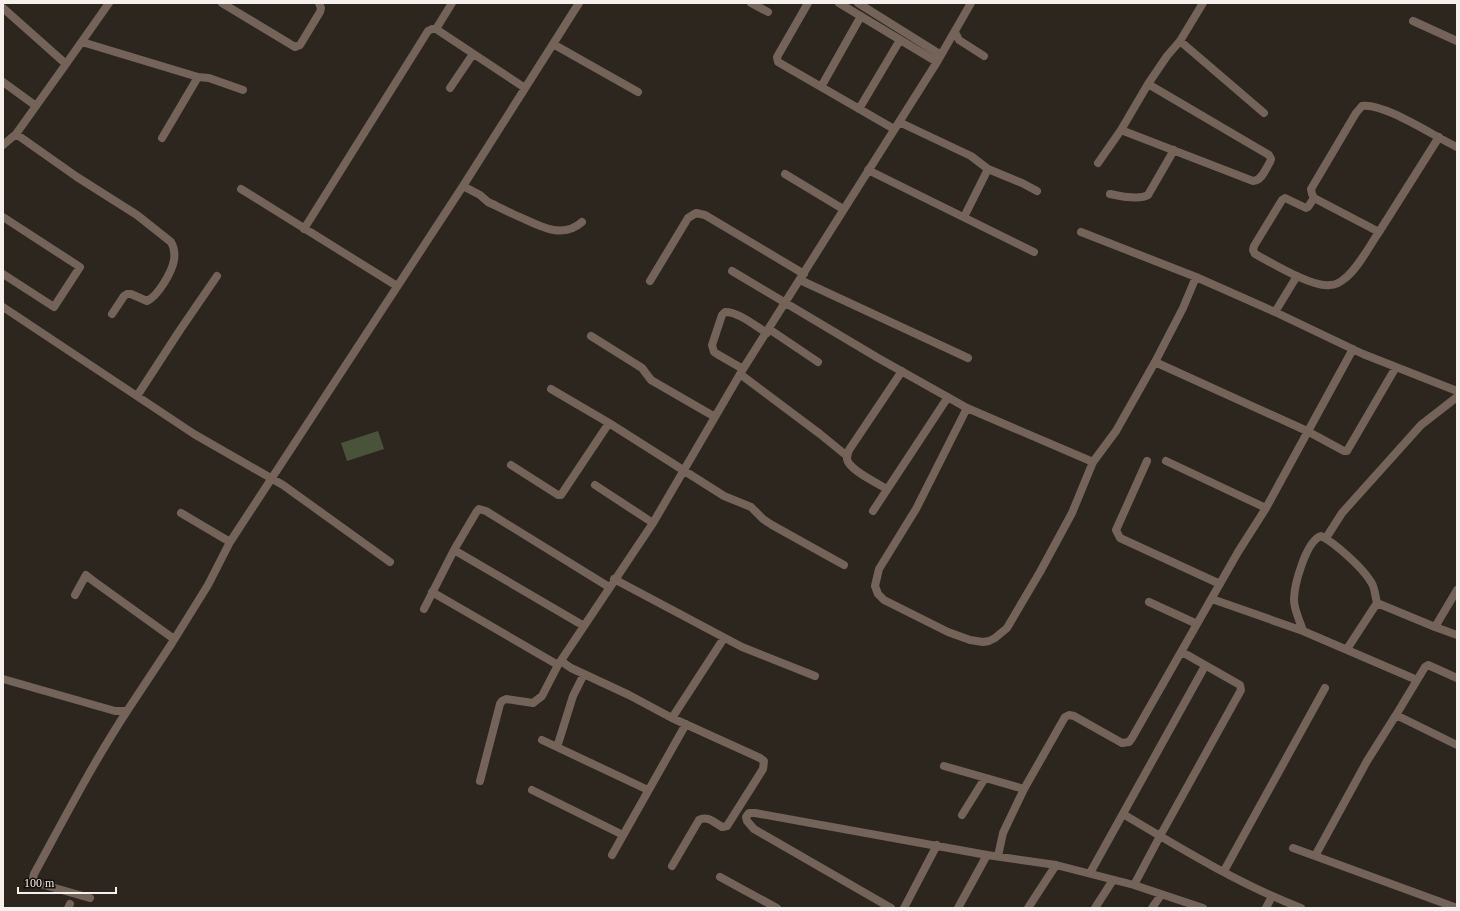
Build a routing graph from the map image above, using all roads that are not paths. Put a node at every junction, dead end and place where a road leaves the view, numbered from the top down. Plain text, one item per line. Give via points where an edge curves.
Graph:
1 (109, 3) edge
2 (222, 3) edge
3 (318, 3) edge
4 (452, 3) edge
5 (579, 3) edge
6 (751, 3) edge
7 (808, 3) edge
8 (839, 3) edge
9 (858, 3) edge
10 (971, 3) edge
11 (1203, 3) edge
12 (3, 8) edge
13 (768, 12) dead end
14 (861, 16) junction
15 (1413, 21) dead end
16 (436, 29) junction
17 (955, 32) junction
18 (900, 40) junction
19 (1457, 40) edge
20 (1180, 41) junction
21 (82, 42) junction
22 (553, 44) junction
23 (473, 54) junction
24 (941, 54) junction
25 (984, 56) dead end
26 (937, 62) junction
27 (66, 64) junction
28 (198, 78) junction
29 (3, 82) edge
30 (1148, 84) junction
31 (821, 87) junction
32 (450, 88) dead end
33 (525, 88) junction
34 (243, 90) dead end
35 (638, 92) dead end
36 (36, 106) junction
37 (858, 109) junction
38 (1264, 113) dead end
39 (897, 125) junction
40 (1121, 130) junction
41 (16, 134) junction
42 (1438, 137) junction
43 (162, 138) dead end
44 (3, 146) edge
45 (1457, 147) edge
46 (1174, 150) junction
47 (1098, 163) dead end
48 (988, 169) junction
49 (868, 170) junction
50 (785, 174) dead end
51 (463, 186) junction
52 (241, 189) dead end
53 (1037, 191) dead end
54 (1110, 194) dead end
55 (1314, 198) junction
56 (843, 209) junction
57 (3, 217) edge
58 (964, 217) junction
59 (582, 222) dead end
60 (304, 229) junction
61 (1080, 232) dead end
62 (1379, 232) junction
63 (1034, 252) dead end
64 (732, 271) dead end
65 (3, 274) edge
66 (217, 276) dead end
67 (1297, 276) junction
68 (802, 277) junction
69 (1196, 277) junction
70 (650, 281) dead end
71 (397, 286) junction
72 (786, 303) junction
73 (3, 307) edge
74 (1276, 312) junction
75 (112, 314) dead end
76 (768, 331) junction
77 (591, 336) dead end
78 (1354, 349) junction
79 (968, 358) dead end
80 (818, 362) dead end
81 (1155, 362) junction
82 (1396, 367) junction
83 (742, 371) junction
84 (902, 371) junction
85 (551, 389) dead end
86 (1457, 391) edge
87 (137, 396) junction
88 (1457, 397) edge
89 (948, 398) junction
90 (967, 408) junction
91 (715, 417) junction
92 (609, 423) junction
93 (1307, 431) junction
94 (847, 456) junction
95 (1147, 461) dead end
96 (1166, 461) dead end
97 (1093, 462) junction
98 (511, 465) dead end
99 (683, 471) junction
100 (272, 481) junction
101 (595, 485) dead end
102 (887, 489) junction
103 (1266, 508) junction
104 (873, 511) dead end
105 (181, 513) dead end
106 (653, 523) junction
107 (1326, 538) junction
108 (230, 542) junction
109 (454, 550) junction
110 (390, 562) dead end
111 (844, 565) dead end
112 (614, 579) junction
113 (1220, 584) junction
114 (609, 587) junction
115 (1457, 590) edge
116 (432, 592) junction
117 (75, 595) dead end
118 (1212, 598) junction
119 (1149, 602) dead end
120 (1377, 603) junction
121 (424, 609) dead end
122 (1197, 624) junction
123 (584, 626) junction
124 (1435, 627) junction
125 (1303, 630) junction
126 (1457, 635) edge
127 (724, 638) junction
128 (174, 639) junction
129 (1347, 649) junction
130 (1182, 652) junction
131 (559, 663) junction
132 (1205, 666) junction
133 (584, 674) junction
134 (815, 676) dead end
135 (1457, 678) edge
136 (3, 679) edge
137 (1417, 680) junction
138 (1325, 688) dead end
139 (127, 711) junction
140 (1396, 715) junction
141 (672, 718) junction
142 (686, 724) junction
143 (542, 740) dead end
144 (558, 744) dead end
145 (1457, 745) edge
146 (944, 766) dead end
147 (985, 778) junction
148 (480, 781) dead end
149 (1024, 789) junction
150 (532, 790) dead end
151 (648, 790) junction
152 (1123, 814) junction
153 (962, 815) dead end
154 (623, 835) junction
155 (1160, 836) junction
156 (937, 845) junction
157 (1293, 848) dead end
158 (987, 854) junction
159 (612, 855) dead end
160 (998, 856) junction
161 (1315, 856) junction
162 (1056, 865) junction
163 (672, 866) dead end
164 (1224, 872) junction
165 (1090, 873) junction
166 (720, 877) dead end
167 (1113, 880) junction
168 (1134, 885) junction
169 (1161, 895) junction
170 (1272, 896) junction
171 (90, 898) dead end
172 (777, 908) edge
173 (891, 908) edge
174 (904, 908) edge
175 (958, 908) edge
176 (1028, 908) edge
177 (1095, 908) edge
178 (1152, 908) edge
179 (1203, 908) edge
180 (1266, 908) edge
181 (1301, 908) edge
182 (1457, 908) edge

1 - 21 street
2 - 3 street via 295,47 300,45 320,12
4 - 16 street
5 - 22 street
6 - 13 street
7 - 31 street via 777,60
8 - 14 street
9 - 24 street
10 - 17 street
11 - 20 street
12 - 27 street
14 - 18 street
14 - 31 street
15 - 19 street
16 - 23 street
16 - 60 street via 428,31
17 - 24 street
17 - 25 street via 959,40
18 - 26 street
18 - 37 street
20 - 30 street
20 - 38 street
21 - 27 street
21 - 28 street
22 - 33 street
22 - 35 street
23 - 32 street
23 - 33 street
24 - 26 street
26 - 39 street
27 - 36 street
28 - 34 street via 209,78
28 - 43 street
29 - 36 street
30 - 40 street
30 - 46 street via 1269,155 1271,159 1260,179 1256,181
31 - 37 street
33 - 51 street
36 - 41 street
37 - 39 street
39 - 48 street via 971,156
39 - 49 street
40 - 46 street
40 - 47 street
41 - 44 street
41 - 75 street via 136,215 174,246 174,261 157,293 147,301 127,294
42 - 45 street
42 - 55 street via 1383,109 1362,106 1311,189
42 - 62 street
46 - 54 street via 1148,195 1132,197
48 - 53 street
48 - 58 street
49 - 56 street
49 - 58 street
50 - 56 street
51 - 59 street via 488,202 550,230 576,228
51 - 71 street
52 - 60 street
55 - 62 street
55 - 67 street via 1306,208 1285,198 1282,200 1253,250 1255,254
56 - 68 street
57 - 65 street via 80,267 54,308
58 - 63 street
60 - 71 street
61 - 69 street
62 - 67 street via 1344,279 1330,285
64 - 72 street
66 - 87 street
67 - 74 street
68 - 70 street via 705,215 696,213 688,218
68 - 72 street
68 - 79 street
69 - 74 street
69 - 81 street
71 - 100 street
72 - 76 street
72 - 84 street
73 - 87 street
74 - 78 street
76 - 80 street
76 - 83 street
76 - 83 street via 729,312 722,315 713,348 717,354
77 - 91 street via 642,368 650,380
78 - 82 street
78 - 93 street
81 - 93 street
81 - 97 street via 1116,431
82 - 86 street
82 - 93 street via 1347,451
83 - 91 street
83 - 94 street
84 - 89 street
84 - 94 street
85 - 92 street
87 - 100 street
88 - 107 street via 1420,426 1342,513
89 - 90 street
89 - 102 street
90 - 97 street
90 - 97 street via 916,509 879,569 875,586 884,600 948,632 983,642 995,638 1007,628 1072,513
91 - 99 street
92 - 98 street via 561,495
92 - 99 street
93 - 103 street
94 - 102 street via 852,468
95 - 113 street via 1116,530 1117,534 1120,538
96 - 103 street
99 - 106 street
99 - 111 street via 724,496 751,507 772,525
100 - 108 street
100 - 110 street
101 - 106 street
102 - 104 street
103 - 113 street
105 - 108 street
106 - 112 street
107 - 120 street via 1366,575 1372,583
107 - 125 street via 1317,538 1302,563 1295,590 1294,602
108 - 128 street via 208,585
109 - 114 street via 479,509
109 - 116 street
109 - 123 street
112 - 114 street
112 - 127 street
113 - 118 street
114 - 123 street
115 - 124 street
116 - 121 street
116 - 131 street
117 - 128 street via 86,575
118 - 122 street
118 - 125 street
119 - 122 street
120 - 124 street
120 - 129 street
122 - 130 street
123 - 131 street
124 - 126 street
125 - 129 street
127 - 134 street
127 - 141 street
128 - 139 street
129 - 137 street
130 - 132 street
130 - 149 street via 1129,742 1122,743 1069,715 1062,722
131 - 133 street
131 - 148 street via 542,696 536,702 529,704 506,699 502,701
132 - 152 street
132 - 155 street via 1240,685 1241,690
133 - 141 street
133 - 144 street via 573,696
135 - 137 street via 1428,665 1424,667
136 - 139 street via 115,711
137 - 140 street
138 - 164 street
139 - 171 street via 94,764 33,878 37,883
140 - 145 street
140 - 161 street via 1367,761
141 - 142 street
142 - 151 street
142 - 163 street via 760,758 764,764 727,826 722,827 703,817
143 - 151 street
146 - 147 street
147 - 149 street
147 - 153 street
149 - 160 street via 1003,833
150 - 154 street
151 - 154 street
152 - 155 street
152 - 165 street
154 - 159 street
155 - 164 street
155 - 168 street
156 - 158 street
156 - 173 street via 749,813 746,817 754,829
156 - 174 street
157 - 161 street
158 - 160 street
158 - 175 street
160 - 162 street
161 - 182 street
162 - 165 street
162 - 176 street
164 - 170 street
165 - 167 street
166 - 172 street
167 - 168 street
167 - 177 street
168 - 169 street
169 - 178 street
169 - 179 street
170 - 180 street
170 - 181 street

